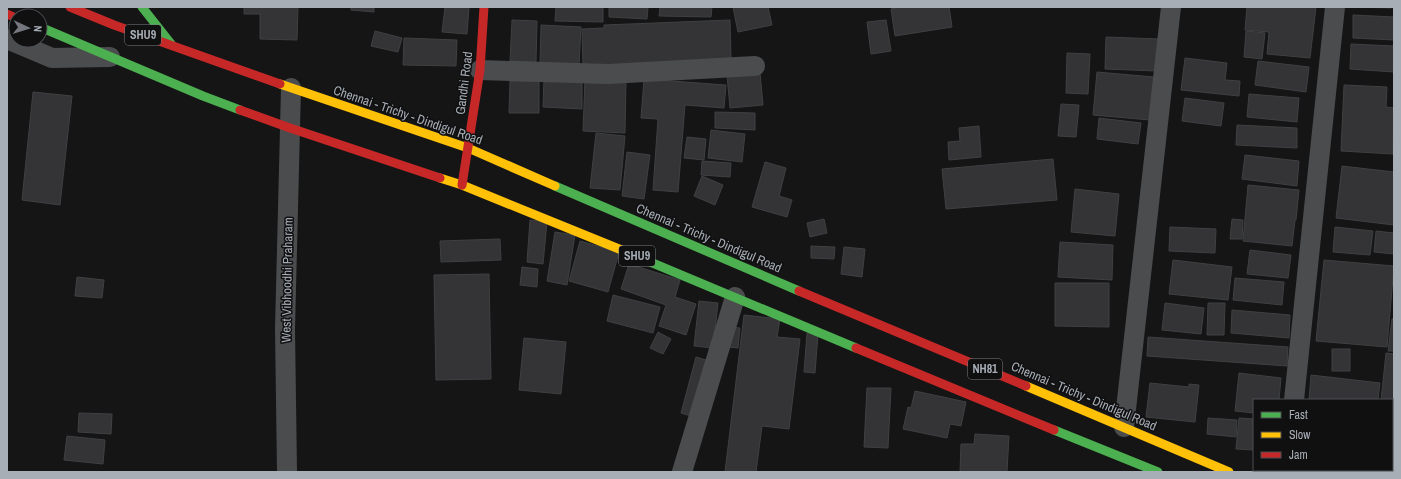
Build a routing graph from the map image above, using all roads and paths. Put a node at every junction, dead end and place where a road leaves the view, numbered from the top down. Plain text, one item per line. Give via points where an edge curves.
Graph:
1 (70, 7) edge
2 (142, 7) edge
3 (484, 7) edge
4 (1171, 7) edge
5 (1335, 7) edge
6 (48, 30) edge
7 (7, 39) edge
8 (172, 45) junction
9 (110, 57) junction
10 (755, 66) dead end
11 (480, 70) junction
12 (291, 88) junction
13 (290, 128) junction
14 (468, 148) junction
15 (462, 185) junction
16 (742, 267) joint
17 (735, 297) junction
18 (1294, 399) edge
19 (1124, 427) junction
20 (287, 472) edge
21 (682, 472) edge
22 (1158, 472) edge
23 (1229, 472) edge

1 - 8 main road, SHU9
2 - 8 main road
3 - 11 main road, Gandhi Road
4 - 19 street
5 - 18 street
6 - 9 main road, SHU9
7 - 9 street via 52,58
8 - 12 main road, Chennai - Trichy - Dindigul Road / SHU9
9 - 13 main road, SHU9 via 203,96
10 - 11 street via 608,74
11 - 14 main road, Gandhi Road
12 - 13 street, West Vibhoodhi Praharam
12 - 14 main road, Chennai - Trichy - Dindigul Road / SHU9
13 - 15 main road, SHU9
13 - 20 street, West Vibhoodhi Praharam via 285,329
14 - 15 main road, Gandhi Road
14 - 16 main road, Chennai - Trichy - Dindigul Road / SHU9
15 - 17 main road, SHU9
16 - 19 main road, Chennai - Trichy - Dindigul Road / NH81
17 - 21 street
17 - 22 main road, SHU9
19 - 23 main road, Chennai - Trichy - Dindigul Road / NH81

